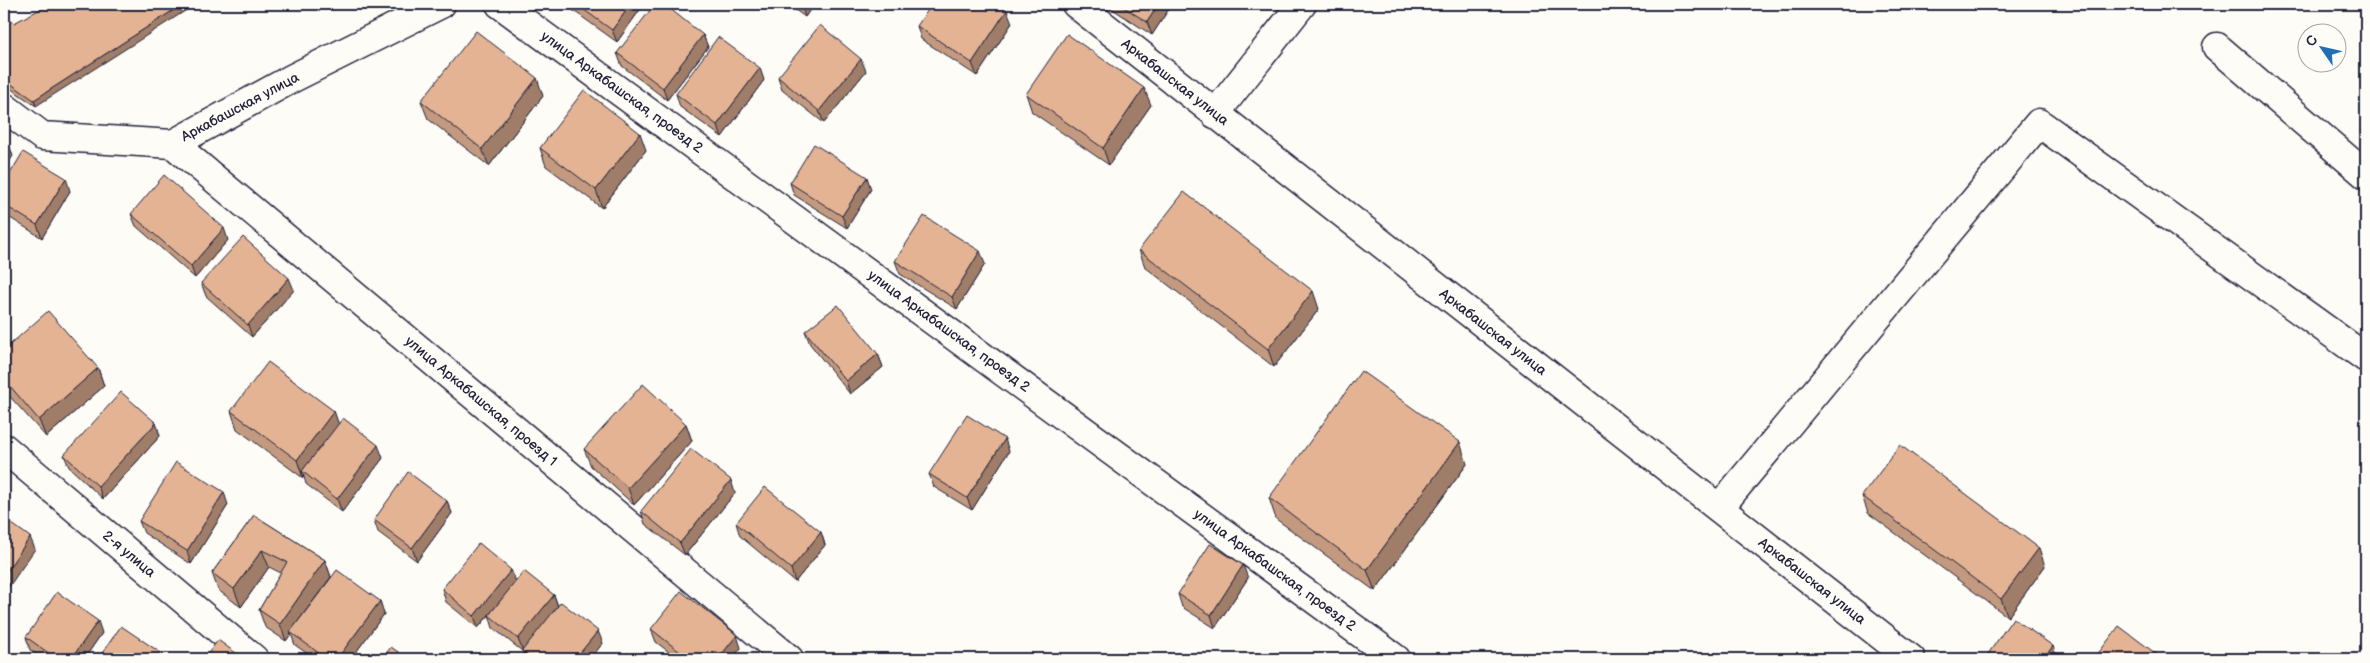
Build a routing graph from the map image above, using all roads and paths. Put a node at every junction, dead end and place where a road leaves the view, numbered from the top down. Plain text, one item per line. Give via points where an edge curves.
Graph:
1 (441, 4) edge
2 (500, 4) edge
3 (1076, 4) edge
4 (1302, 4) edge
5 (2217, 47) dead end
6 (4, 107) edge
7 (1215, 114) junction
8 (173, 144) junction
9 (2366, 175) edge
10 (2366, 358) edge
11 (4, 448) edge
12 (1719, 508) junction
13 (254, 659) edge
14 (789, 659) edge
15 (1396, 659) edge
16 (1911, 659) edge

1 - 8 street, Аркабашская улица via 293,78
2 - 15 street, улица Аркабашская, проезд 2
3 - 7 street, Аркабашская улица
4 - 7 street
5 - 9 street
6 - 8 street, Аркабашская улица via 42,136
7 - 12 street, Аркабашская улица
8 - 14 street, улица Аркабашская, проезд 1
10 - 12 street via 2038,123
11 - 13 street, 2-я улица
12 - 16 street, Аркабашская улица

